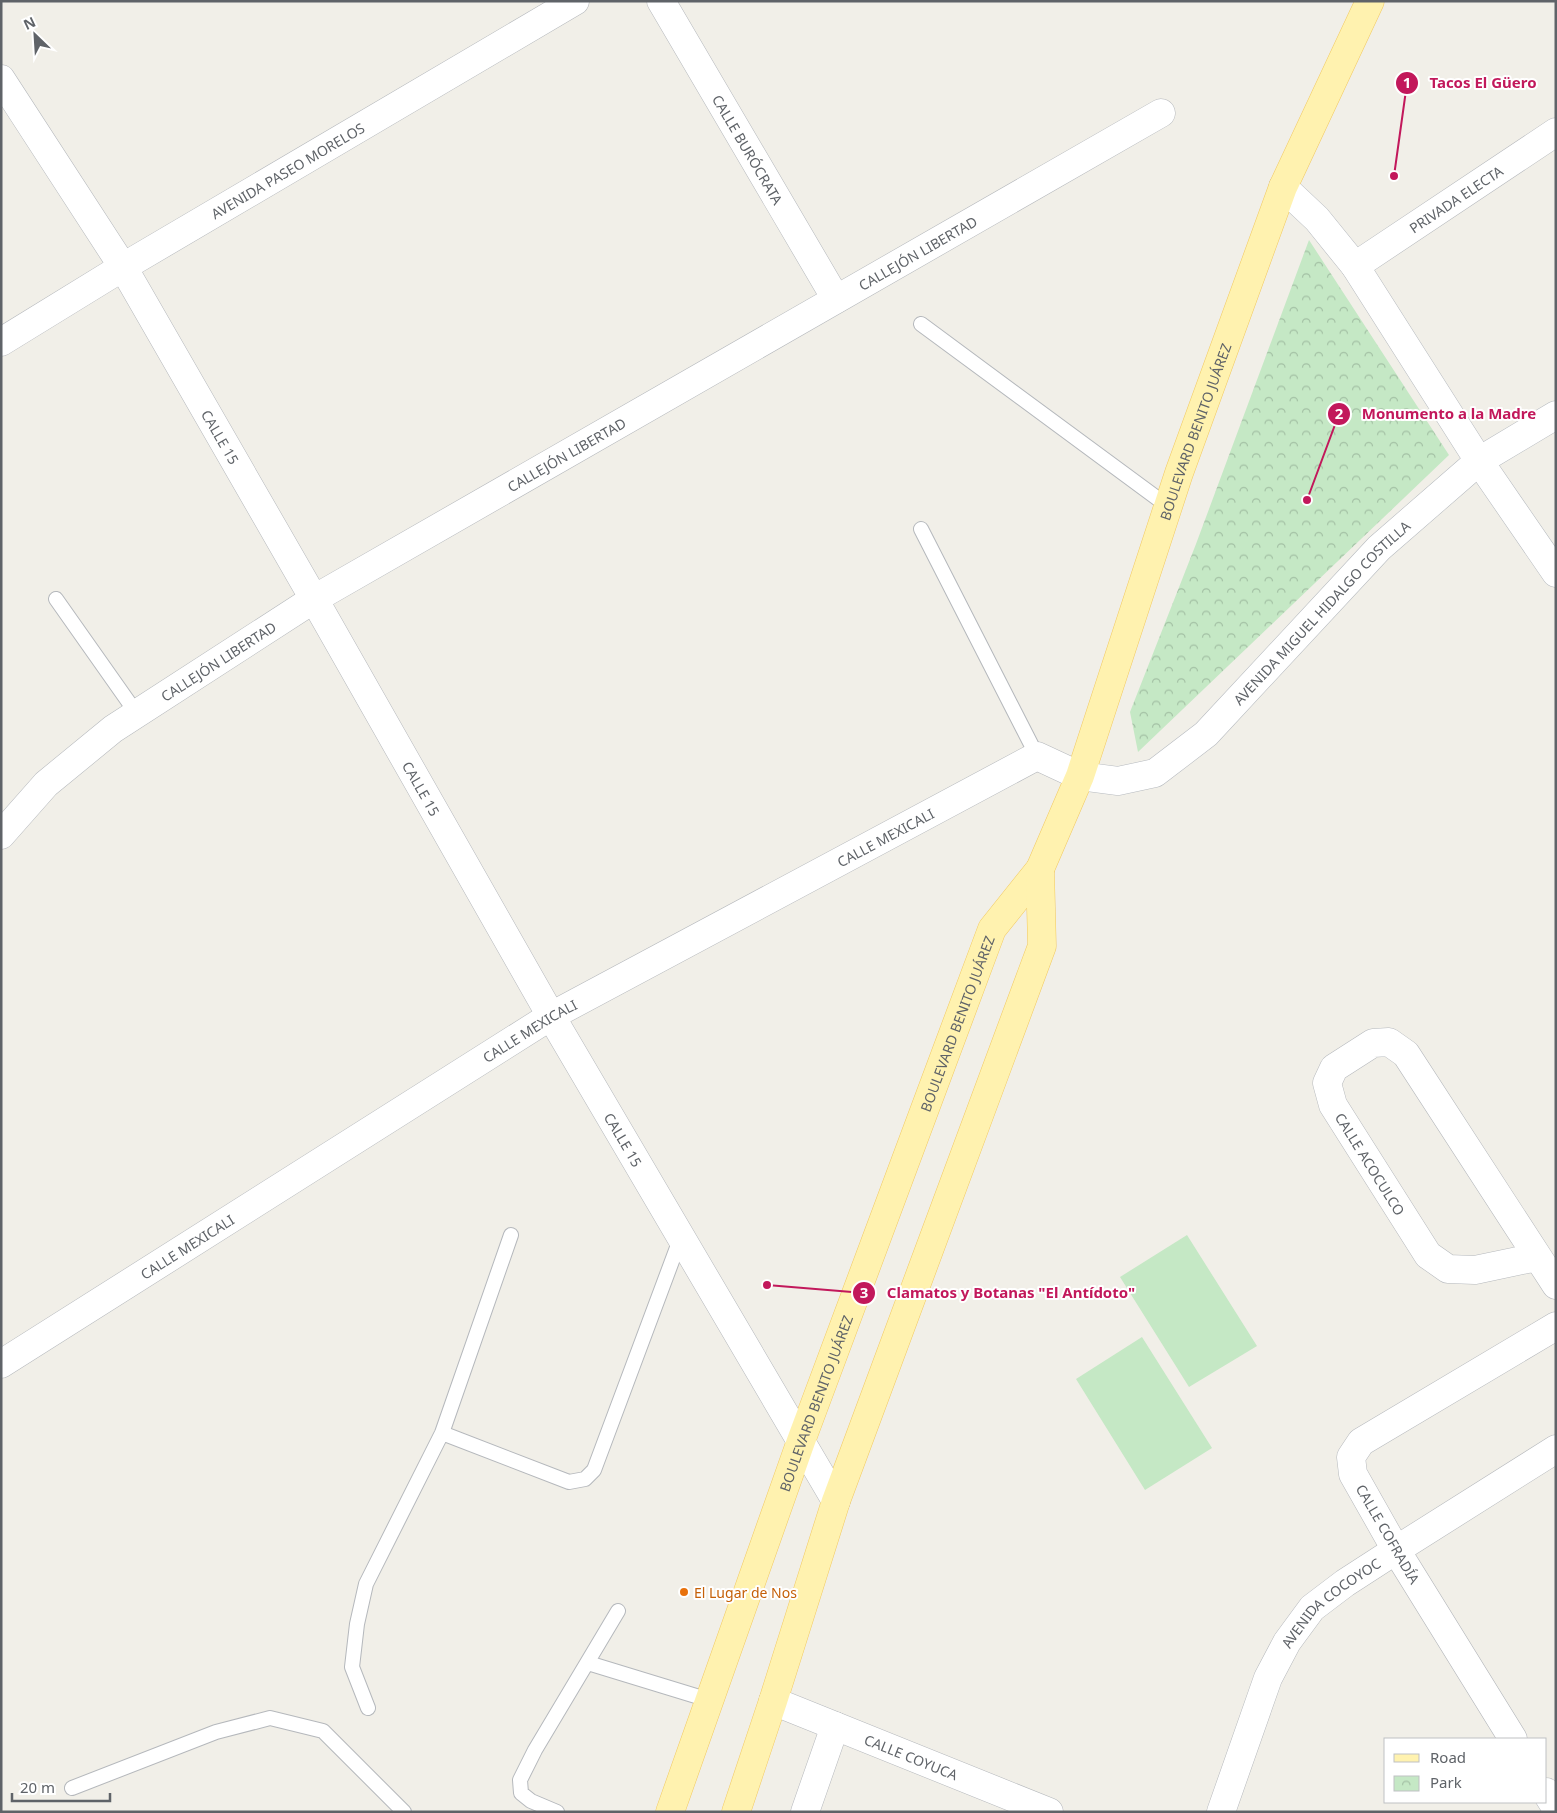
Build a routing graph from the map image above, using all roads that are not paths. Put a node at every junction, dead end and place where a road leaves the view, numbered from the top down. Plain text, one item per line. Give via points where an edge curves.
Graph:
1 (575, 1) edge
2 (661, 1) edge
3 (1370, 1) edge
4 (1, 79) edge
5 (1161, 113) dead end
6 (1556, 132) edge
7 (1283, 187) junction
8 (1355, 266) junction
9 (123, 267) junction
10 (836, 299) junction
11 (921, 324) dead end
12 (1, 342) edge
13 (1556, 415) edge
14 (1479, 461) junction
15 (1169, 507) junction
16 (921, 529) dead end
17 (1556, 573) edge
18 (56, 599) dead end
19 (314, 599) junction
20 (137, 714) junction
21 (1037, 756) junction
22 (1080, 776) junction
23 (1, 836) edge
24 (1040, 869) junction
25 (551, 1016) junction
26 (511, 1236) dead end
27 (681, 1236) junction
28 (1537, 1256) junction
29 (1556, 1285) edge
30 (1556, 1326) edge
31 (1, 1364) edge
32 (442, 1433) junction
33 (801, 1440) junction
34 (1556, 1449) edge
35 (836, 1501) junction
36 (1396, 1550) junction
37 (618, 1611) dead end
38 (588, 1663) junction
39 (709, 1700) junction
40 (773, 1701) junction
41 (368, 1708) dead end
42 (835, 1726) junction
43 (1512, 1738) edge
44 (72, 1788) dead end
45 (1547, 1794) edge
46 (1556, 1808) edge
47 (404, 1812) edge
48 (557, 1812) edge
49 (670, 1812) edge
50 (736, 1812) edge
51 (805, 1812) edge
52 (1049, 1812) edge
53 (1221, 1812) edge

1 - 9 street, AVENIDA PASEO MORELOS
2 - 10 street, CALLE BURÓCRATA
3 - 7 main road, BOULEVARD BENITO JUÁREZ
4 - 9 street, CALLE 15
5 - 10 street, CALLEJÓN LIBERTAD
6 - 8 street, PRIVADA ELECTA
7 - 8 street via 1317,219
7 - 15 main road, BOULEVARD BENITO JUÁREZ
8 - 14 street
9 - 12 street, AVENIDA PASEO MORELOS
9 - 19 street, CALLE 15
10 - 19 street, CALLEJÓN LIBERTAD
11 - 15 lane
13 - 14 street, AVENIDA MIGUEL HIDALGO COSTILLA
14 - 17 street
14 - 22 street, AVENIDA MIGUEL HIDALGO COSTILLA via 1379,548 1206,734 1155,773 1118,781
15 - 22 main road, BOULEVARD BENITO JUÁREZ
16 - 21 lane
18 - 20 lane
19 - 20 street, CALLEJÓN LIBERTAD
19 - 25 street, CALLE 15
20 - 23 street, CALLEJÓN LIBERTAD via 113,729 46,784
21 - 22 street
21 - 25 street, CALLE MEXICALI
22 - 24 main road, BOULEVARD BENITO JUÁREZ
24 - 33 main road, BOULEVARD BENITO JUÁREZ via 992,929
24 - 35 main road, BOULEVARD BENITO JUÁREZ via 1042,946
25 - 27 street, CALLE 15
25 - 31 street, CALLE MEXICALI
26 - 32 lane
27 - 32 lane via 594,1470 585,1479 569,1482
27 - 33 street, CALLE 15
28 - 28 street, CALLE ACOCULCO via 1475,1270 1448,1269 1428,1256 1333,1105 1327,1083 1334,1068 1373,1043 1389,1042 1406,1054
28 - 29 street, CALLE ACOCULCO
30 - 36 street, CALLE COFRADÍA via 1361,1442 1352,1457 1353,1474
32 - 41 lane via 366,1584 352,1667
33 - 35 street, CALLE 15
33 - 39 main road, BOULEVARD BENITO JUÁREZ
34 - 36 street, AVENIDA COCOYOC
35 - 40 main road, BOULEVARD BENITO JUÁREZ
36 - 43 street, CALLE COFRADÍA
36 - 53 street, AVENIDA COCOYOC via 1312,1608 1287,1642 1268,1678
37 - 38 lane
38 - 39 lane
38 - 48 lane via 520,1780 520,1793
39 - 49 main road, BOULEVARD BENITO JUÁREZ
40 - 42 street, CALLE COYUCA
40 - 50 main road, BOULEVARD BENITO JUÁREZ
42 - 51 street
42 - 52 street, CALLE COYUCA
44 - 47 lane via 216,1732 270,1718 323,1731
45 - 46 street

